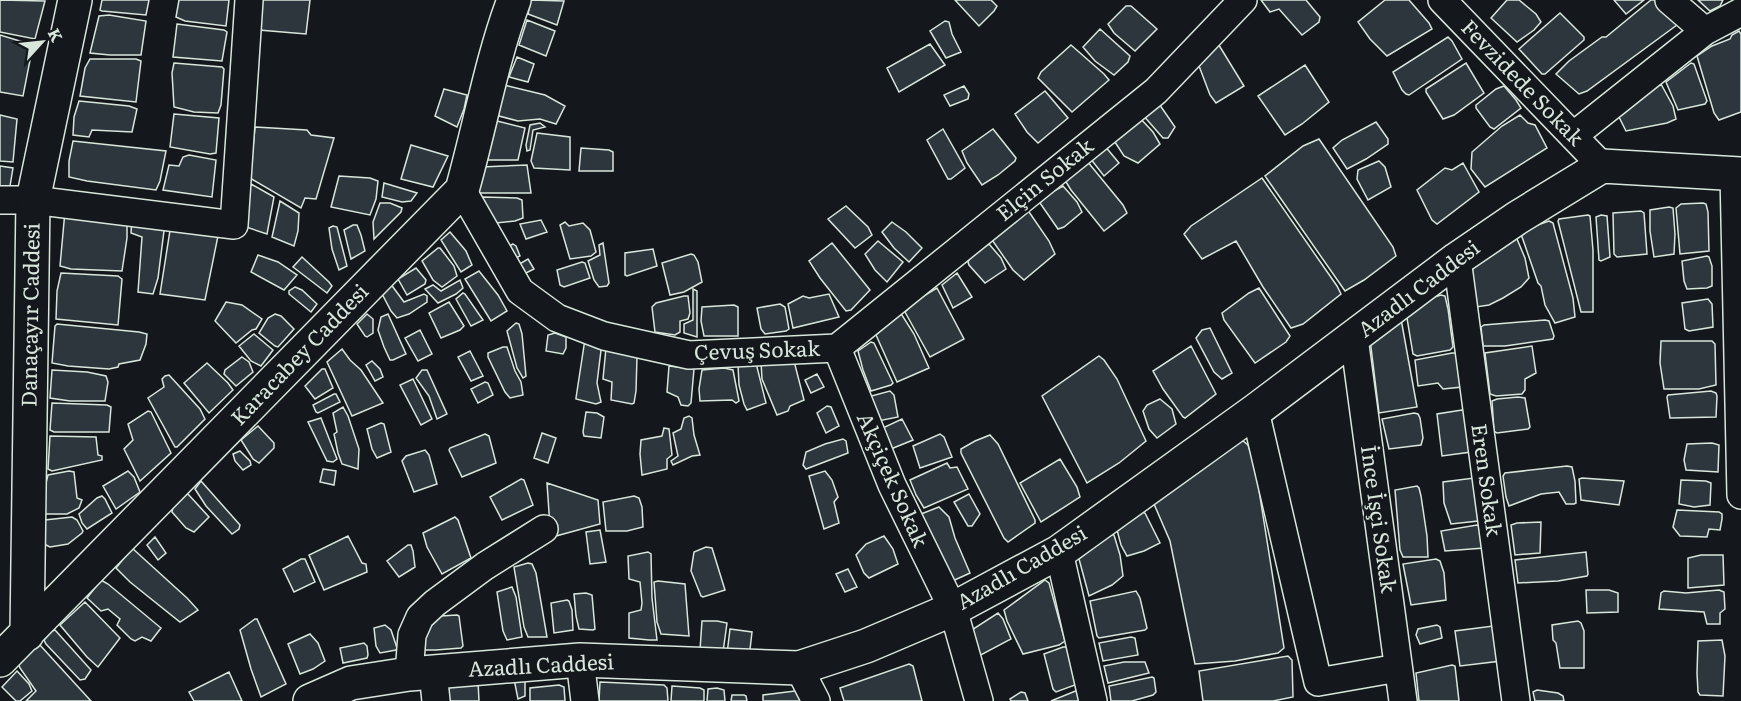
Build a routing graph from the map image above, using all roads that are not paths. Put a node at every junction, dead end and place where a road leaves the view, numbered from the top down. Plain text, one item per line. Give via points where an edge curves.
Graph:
1 (75, 0) edge
2 (249, 0) edge
3 (514, 0) edge
4 (1243, 0) edge
5 (1442, 0) edge
6 (1669, 0) edge
7 (1741, 12) edge
8 (1705, 31) junction
9 (1573, 136) junction
10 (1602, 166) junction
11 (1739, 166) edge
12 (462, 190) junction
13 (0, 200) edge
14 (33, 200) junction
15 (1457, 260) junction
16 (1354, 338) junction
17 (837, 348) junction
18 (1255, 411) junction
19 (1741, 495) edge
20 (544, 529) dead end
21 (1059, 552) junction
22 (953, 609) junction
23 (27, 634) junction
24 (0, 660) edge
25 (580, 660) junction
26 (799, 668) junction
27 (1398, 668) junction
28 (426, 682) edge
29 (310, 701) edge
30 (585, 701) edge
31 (816, 701) edge
32 (979, 701) edge
33 (1094, 701) edge
34 (1403, 701) edge
35 (1516, 701) edge

1 - 14 street, Danaçayır Caddesi
2 - 14 street via 234,225
3 - 12 street, Karacabey Caddesi
4 - 17 street, Elçin Sokak via 1156,91
5 - 9 street, Fevzidede Sokak
6 - 8 street
7 - 8 street
8 - 9 street
9 - 10 street, Fevzidede Sokak
10 - 11 street
10 - 15 street, Azadlı Caddesi via 1516,218
11 - 19 street
12 - 17 street, Çevuş Sokak via 520,291 556,318 604,336 689,355
12 - 23 street, Karacabey Caddesi
13 - 14 street
14 - 23 street, Danaçayır Caddesi
15 - 16 street, Azadlı Caddesi
15 - 35 street, Eren Sokak
16 - 18 street, Azadlı Caddesi
16 - 27 street, İnce İşçi Sokak
17 - 22 street, Akçiçek Sokak via 892,485
18 - 21 street, Azadlı Caddesi
18 - 27 street via 1318,682
20 - 28 street via 485,566 420,617 412,635
21 - 22 street, Azadlı Caddesi
21 - 33 street
22 - 26 street, Azadlı Caddesi via 866,646
22 - 32 street, Akçiçek Sokak
23 - 24 street, Karacabey Caddesi
25 - 26 street, Azadlı Caddesi
25 - 28 street, Azadlı Caddesi
25 - 30 street
26 - 31 street
27 - 34 street, İnce İşçi Sokak
28 - 29 street, Azadlı Caddesi via 351,683

